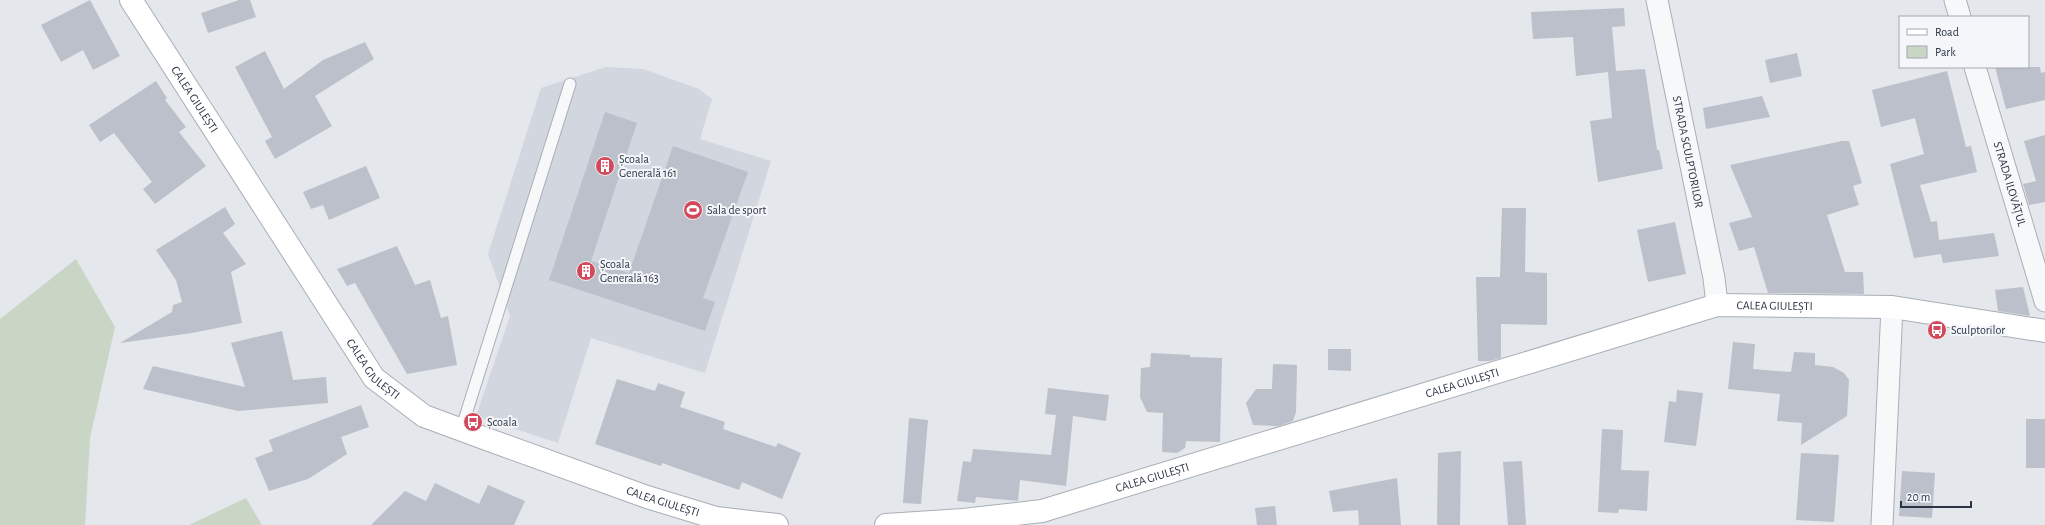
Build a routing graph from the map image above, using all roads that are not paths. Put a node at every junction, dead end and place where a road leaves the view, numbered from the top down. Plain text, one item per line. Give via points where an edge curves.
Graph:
1 (131, 0) edge
2 (1658, 0) edge
3 (1954, 0) edge
4 (1960, 16) edge
5 (1975, 68) edge
6 (570, 84) dead end
7 (2045, 301) edge
8 (1717, 304) junction
9 (1892, 307) junction
10 (2045, 331) edge
11 (461, 430) junction
12 (778, 525) edge
13 (886, 525) edge
14 (1882, 525) edge

1 - 11 main road, CALEA GIULEȘTI via 374,378 424,416
2 - 8 street, STRADA SCULPTORILOR via 1714,278
3 - 4 street
5 - 7 street, STRADA ILOVĂȚUL
6 - 11 lane
8 - 9 main road, CALEA GIULEȘTI
8 - 13 main road, CALEA GIULEȘTI via 1042,511
9 - 10 main road, CALEA GIULEȘTI
9 - 14 street
11 - 12 main road, CALEA GIULEȘTI via 647,497 716,518

